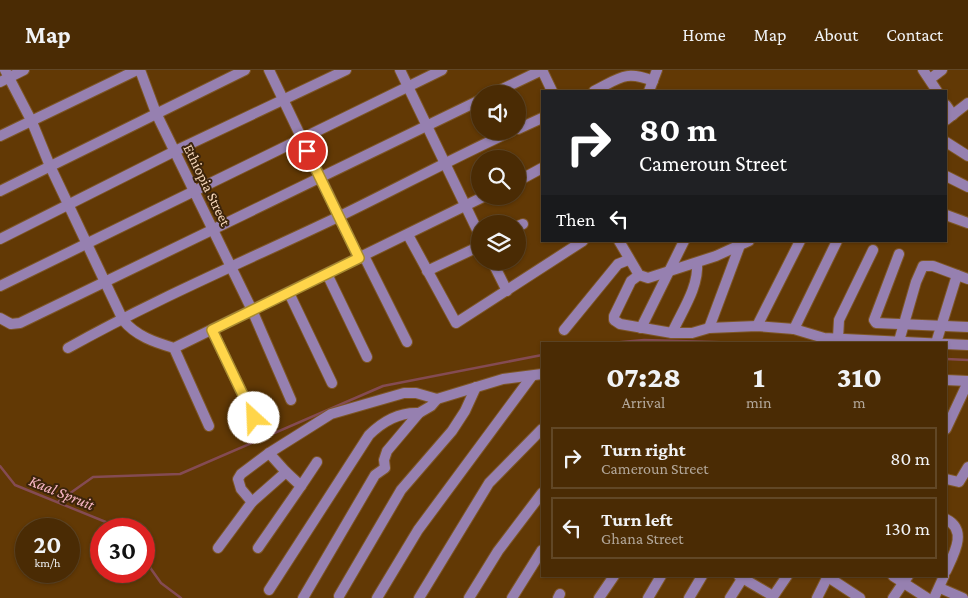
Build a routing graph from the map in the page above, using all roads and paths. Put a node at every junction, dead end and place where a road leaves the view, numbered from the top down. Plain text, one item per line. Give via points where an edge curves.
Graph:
1 (24, 70) edge
2 (139, 70) edge
3 (245, 70) edge
4 (269, 70) edge
5 (346, 70) edge
6 (400, 70) edge
7 (442, 70) edge
8 (542, 70) edge
9 (657, 70) edge
10 (923, 70) edge
11 (942, 70) edge
12 (5, 76) edge
13 (930, 80) junction
14 (653, 81) junction
15 (511, 85) edge
16 (408, 86) junction
17 (552, 90) edge
18 (596, 90) edge
19 (649, 90) edge
20 (936, 90) edge
21 (283, 101) junction
22 (471, 104) edge
23 (947, 106) edge
24 (959, 112) edge
25 (156, 113) junction
26 (541, 118) edge
27 (32, 122) junction
28 (427, 125) junction
29 (526, 125) edge
30 (0, 136) edge
31 (301, 138) junction
32 (492, 140) edge
33 (947, 143) edge
34 (175, 151) junction
35 (968, 156) edge
36 (444, 162) junction
37 (50, 166) junction
38 (541, 168) edge
39 (526, 176) edge
40 (947, 176) edge
41 (319, 178) junction
42 (968, 187) edge
43 (0, 191) edge
44 (195, 191) junction
45 (471, 203) edge
46 (68, 204) junction
47 (465, 206) junction
48 (947, 215) edge
49 (338, 216) junction
50 (471, 218) edge
51 (968, 223) edge
52 (212, 229) junction
53 (408, 235) junction
54 (0, 239) edge
55 (582, 242) edge
56 (619, 242) edge
57 (684, 242) edge
58 (799, 242) edge
59 (837, 242) edge
60 (744, 243) edge
61 (88, 244) junction
62 (471, 250) edge
63 (873, 250) dead end
64 (899, 254) dead end
65 (361, 257) junction
66 (628, 260) junction
67 (697, 262) junction
68 (230, 266) junction
69 (496, 270) edge
70 (427, 271) junction
71 (669, 272) junction
72 (327, 274) junction
73 (639, 275) junction
74 (957, 275) junction
75 (968, 279) edge
76 (104, 283) junction
77 (0, 286) edge
78 (507, 291) junction
79 (289, 293) junction
80 (252, 310) junction
81 (0, 318) edge
82 (122, 320) junction
83 (904, 325) junction
84 (757, 326) junction
85 (941, 326) junction
86 (968, 327) edge
87 (641, 328) junction
88 (709, 328) junction
89 (794, 329) junction
90 (212, 330) junction
91 (564, 330) dead end
92 (672, 333) junction
93 (838, 338) junction
94 (899, 341) junction
95 (407, 342) dead end
96 (918, 342) edge
97 (936, 342) edge
98 (947, 344) edge
99 (968, 345) edge
100 (68, 348) dead end
101 (174, 348) junction
102 (367, 357) dead end
103 (537, 375) edge
104 (947, 380) edge
105 (968, 382) edge
106 (332, 383) dead end
107 (476, 387) junction
108 (437, 399) junction
109 (291, 400) dead end
110 (419, 413) junction
111 (254, 418) dead end
112 (209, 426) dead end
113 (947, 428) edge
114 (541, 430) edge
115 (269, 453) junction
116 (317, 462) dead end
117 (968, 469) edge
118 (286, 472) junction
119 (947, 479) edge
120 (301, 486) junction
121 (541, 494) edge
122 (252, 502) junction
123 (947, 520) edge
124 (218, 548) dead end
125 (258, 548) dead end
126 (541, 552) edge
127 (947, 567) edge
128 (613, 577) edge
129 (660, 577) edge
130 (701, 577) edge
131 (742, 577) edge
132 (786, 577) edge
133 (828, 577) edge
134 (829, 577) edge
135 (944, 577) edge
136 (905, 580) edge
137 (940, 588) junction
138 (268, 590) dead end
139 (339, 596) dead end
140 (773, 597) edge
141 (302, 598) edge
142 (377, 598) edge
143 (419, 598) edge
144 (468, 598) edge
145 (512, 598) edge
146 (599, 598) edge
147 (648, 598) edge
148 (689, 598) edge
149 (730, 598) edge
150 (817, 598) edge
151 (860, 598) edge
152 (893, 598) edge
153 (927, 598) edge
154 (934, 598) edge
155 (963, 598) edge

1 - 12 street
2 - 25 street, Ethiopia Street
2 - 27 street
3 - 25 street
4 - 21 street
5 - 21 street
6 - 16 street
7 - 16 street
8 - 15 street
8 - 17 street
9 - 14 street
10 - 13 street
11 - 13 street
12 - 27 street
13 - 20 street
14 - 18 street via 627,75
14 - 19 street
16 - 28 street
16 - 31 street
21 - 31 street
21 - 34 street
22 - 28 street
23 - 24 street
25 - 34 street, Ethiopia Street
25 - 37 street
26 - 29 street
27 - 30 street
27 - 37 street
28 - 36 street
28 - 41 street
31 - 41 street
31 - 44 street
32 - 36 street
33 - 35 street
34 - 44 street, Ethiopia Street
34 - 46 street
36 - 47 street
36 - 49 street
37 - 43 street
37 - 46 street
38 - 39 street
40 - 42 street
41 - 49 street
41 - 52 street
44 - 52 street, Ethiopia Street
44 - 61 street
45 - 47 street
46 - 54 street
46 - 61 street
47 - 50 street
47 - 53 street
48 - 51 street
49 - 65 street
49 - 68 street
52 - 68 street, Ethiopia Street
52 - 76 street
53 - 65 street
53 - 70 street
55 - 78 street
56 - 66 street
57 - 71 street
58 - 84 street
59 - 89 street
60 - 67 street
60 - 88 street
61 - 76 street
61 - 77 street
62 - 70 street
63 - 93 street via 839,320
64 - 83 street via 874,320
65 - 72 street
65 - 95 street
66 - 73 street
66 - 91 street via 618,264
67 - 71 street
67 - 92 street via 694,285
68 - 80 street, Ethiopia Street
68 - 82 street
69 - 78 street
70 - 78 street via 456,324
71 - 73 street via 648,278
71 - 87 street
72 - 79 street
72 - 102 street
73 - 87 street via 631,281 613,317 620,324
74 - 75 street
74 - 83 street via 934,266 923,266
74 - 85 street
76 - 81 street via 20,323 10,324
76 - 82 street
79 - 80 street
79 - 106 street
80 - 90 street
80 - 109 street, Ethiopia Street
82 - 100 street
82 - 101 street via 147,339
83 - 85 street
83 - 94 street
84 - 88 street
84 - 89 street
85 - 86 street
85 - 97 street
87 - 92 street
88 - 92 street via 692,333
89 - 93 street via 824,338
90 - 101 street
90 - 111 street
93 - 94 street
94 - 96 street
98 - 99 street
101 - 112 street
103 - 107 street via 503,379
103 - 142 street via 418,530
104 - 105 street
105 - 113 street
107 - 108 street
107 - 139 street via 452,431 401,490
108 - 110 street
108 - 115 street via 404,393 331,414
110 - 138 street via 399,416 381,424 369,435
110 - 141 street via 387,451 384,468 375,475
114 - 143 street via 489,483
115 - 118 street
115 - 122 street via 238,479 241,489
116 - 120 street
117 - 119 street via 959,482
118 - 120 street
118 - 122 street
120 - 125 street
121 - 144 street via 503,543
122 - 124 street
123 - 127 street via 957,527 959,534
126 - 145 street
128 - 146 street
129 - 147 street
130 - 148 street
131 - 140 street
131 - 149 street
132 - 140 street
133 - 150 street
134 - 151 street
135 - 137 street
136 - 152 street
136 - 153 street
137 - 154 street
137 - 155 street

